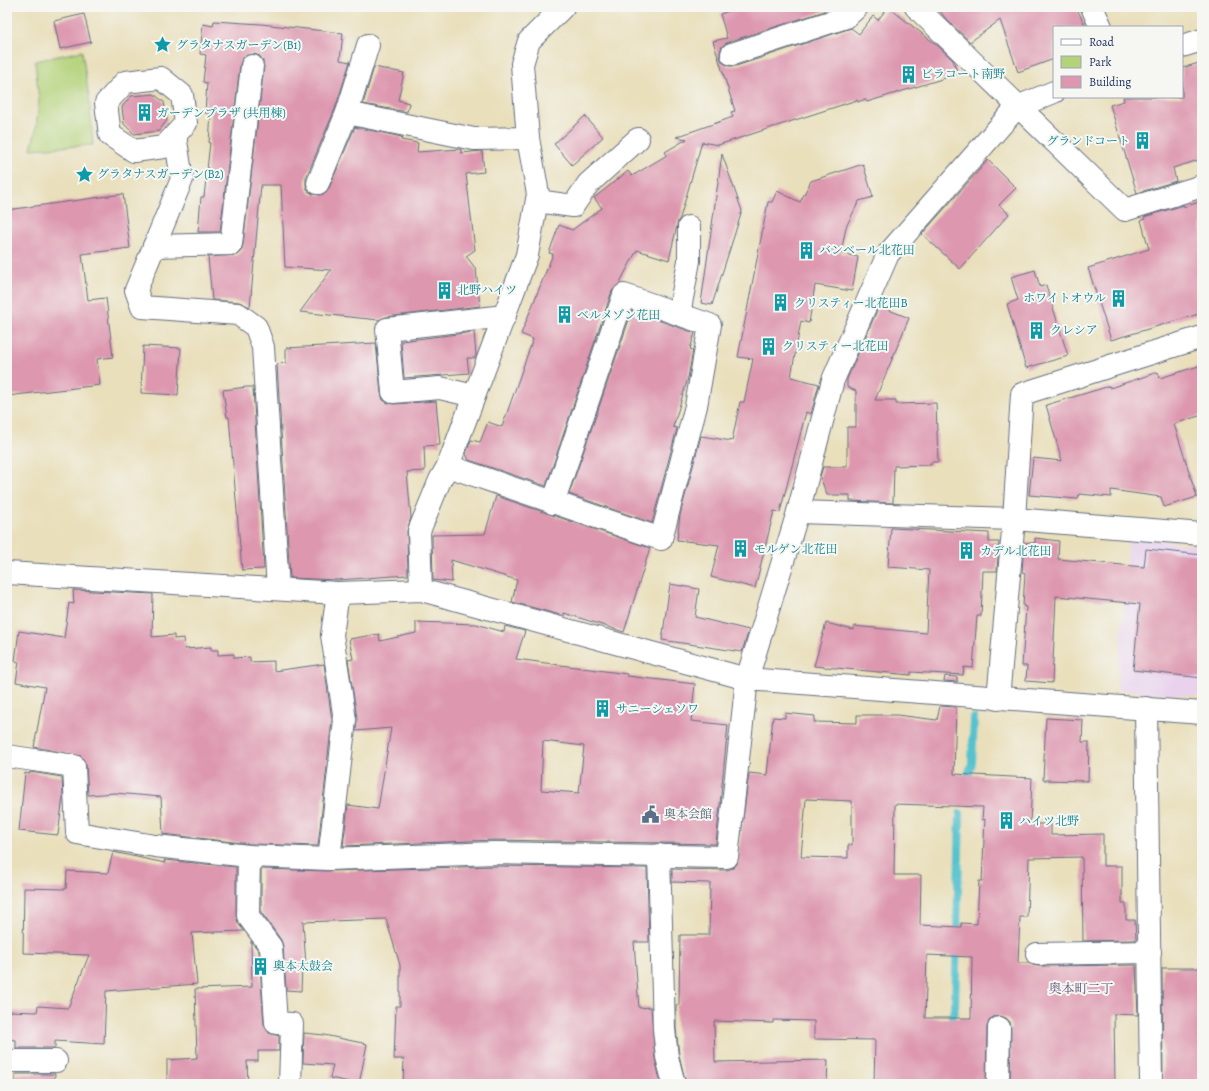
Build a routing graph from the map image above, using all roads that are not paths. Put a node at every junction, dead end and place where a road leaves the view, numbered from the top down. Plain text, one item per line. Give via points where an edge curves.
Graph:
1 (562, 7) edge
2 (857, 7) edge
3 (916, 7) edge
4 (1092, 7) edge
5 (1101, 26) edge
6 (1202, 40) edge
7 (368, 45) dead end
8 (1183, 46) edge
9 (732, 54) dead end
10 (252, 66) dead end
11 (1053, 92) edge
12 (1017, 107) junction
13 (347, 113) junction
14 (175, 135) dead end
15 (528, 138) junction
16 (638, 139) dead end
17 (318, 183) dead end
18 (1202, 186) edge
19 (537, 201) junction
20 (688, 227) dead end
21 (154, 246) junction
22 (679, 314) junction
23 (505, 316) junction
24 (1202, 337) edge
25 (474, 396) junction
26 (448, 466) junction
27 (553, 503) junction
28 (798, 512) junction
29 (1014, 519) junction
30 (1202, 534) edge
31 (7, 573) edge
32 (278, 589) junction
33 (421, 590) junction
34 (338, 593) junction
35 (747, 679) junction
36 (998, 699) junction
37 (1146, 708) junction
38 (1202, 713) edge
39 (7, 756) edge
40 (659, 855) junction
41 (249, 856) junction
42 (329, 859) junction
43 (1150, 952) junction
44 (1037, 954) dead end
45 (999, 1028) dead end
46 (7, 1061) edge
47 (56, 1062) dead end
48 (290, 1084) edge
49 (674, 1084) edge
50 (998, 1084) edge
51 (1151, 1084) edge

1 - 15 street via 530,41 522,64
2 - 9 street via 846,17
3 - 12 street
4 - 5 street
6 - 8 street
7 - 13 street
10 - 21 street via 231,244
11 - 12 street
12 - 18 street via 1125,210
12 - 28 street via 888,254 832,380
13 - 15 street via 474,139
13 - 17 street
14 - 21 street via 182,179
15 - 19 street
16 - 19 street via 588,184 573,206
19 - 23 street via 528,255
20 - 22 street via 689,261
21 - 32 street via 136,290 142,307 238,314 256,327 263,347
22 - 27 street via 624,295
22 - 27 street via 710,325 696,406 662,539
23 - 25 street
23 - 25 street via 387,329 393,392 440,388
24 - 29 street via 1022,394
25 - 26 street
26 - 27 street
26 - 33 street via 419,531
28 - 29 street
28 - 35 street
29 - 30 street
29 - 36 street
31 - 32 street
32 - 34 street
33 - 34 street
33 - 35 street
34 - 42 street via 332,635 345,720
35 - 36 street
35 - 40 street via 727,857
36 - 37 street
37 - 38 street
37 - 43 street
39 - 41 street via 74,766 77,833 155,846
40 - 42 street via 495,853
40 - 49 street via 664,1030
41 - 42 street
41 - 48 street via 248,916 271,947 276,1023 292,1024
43 - 44 street
43 - 51 street
45 - 50 street
46 - 47 street

